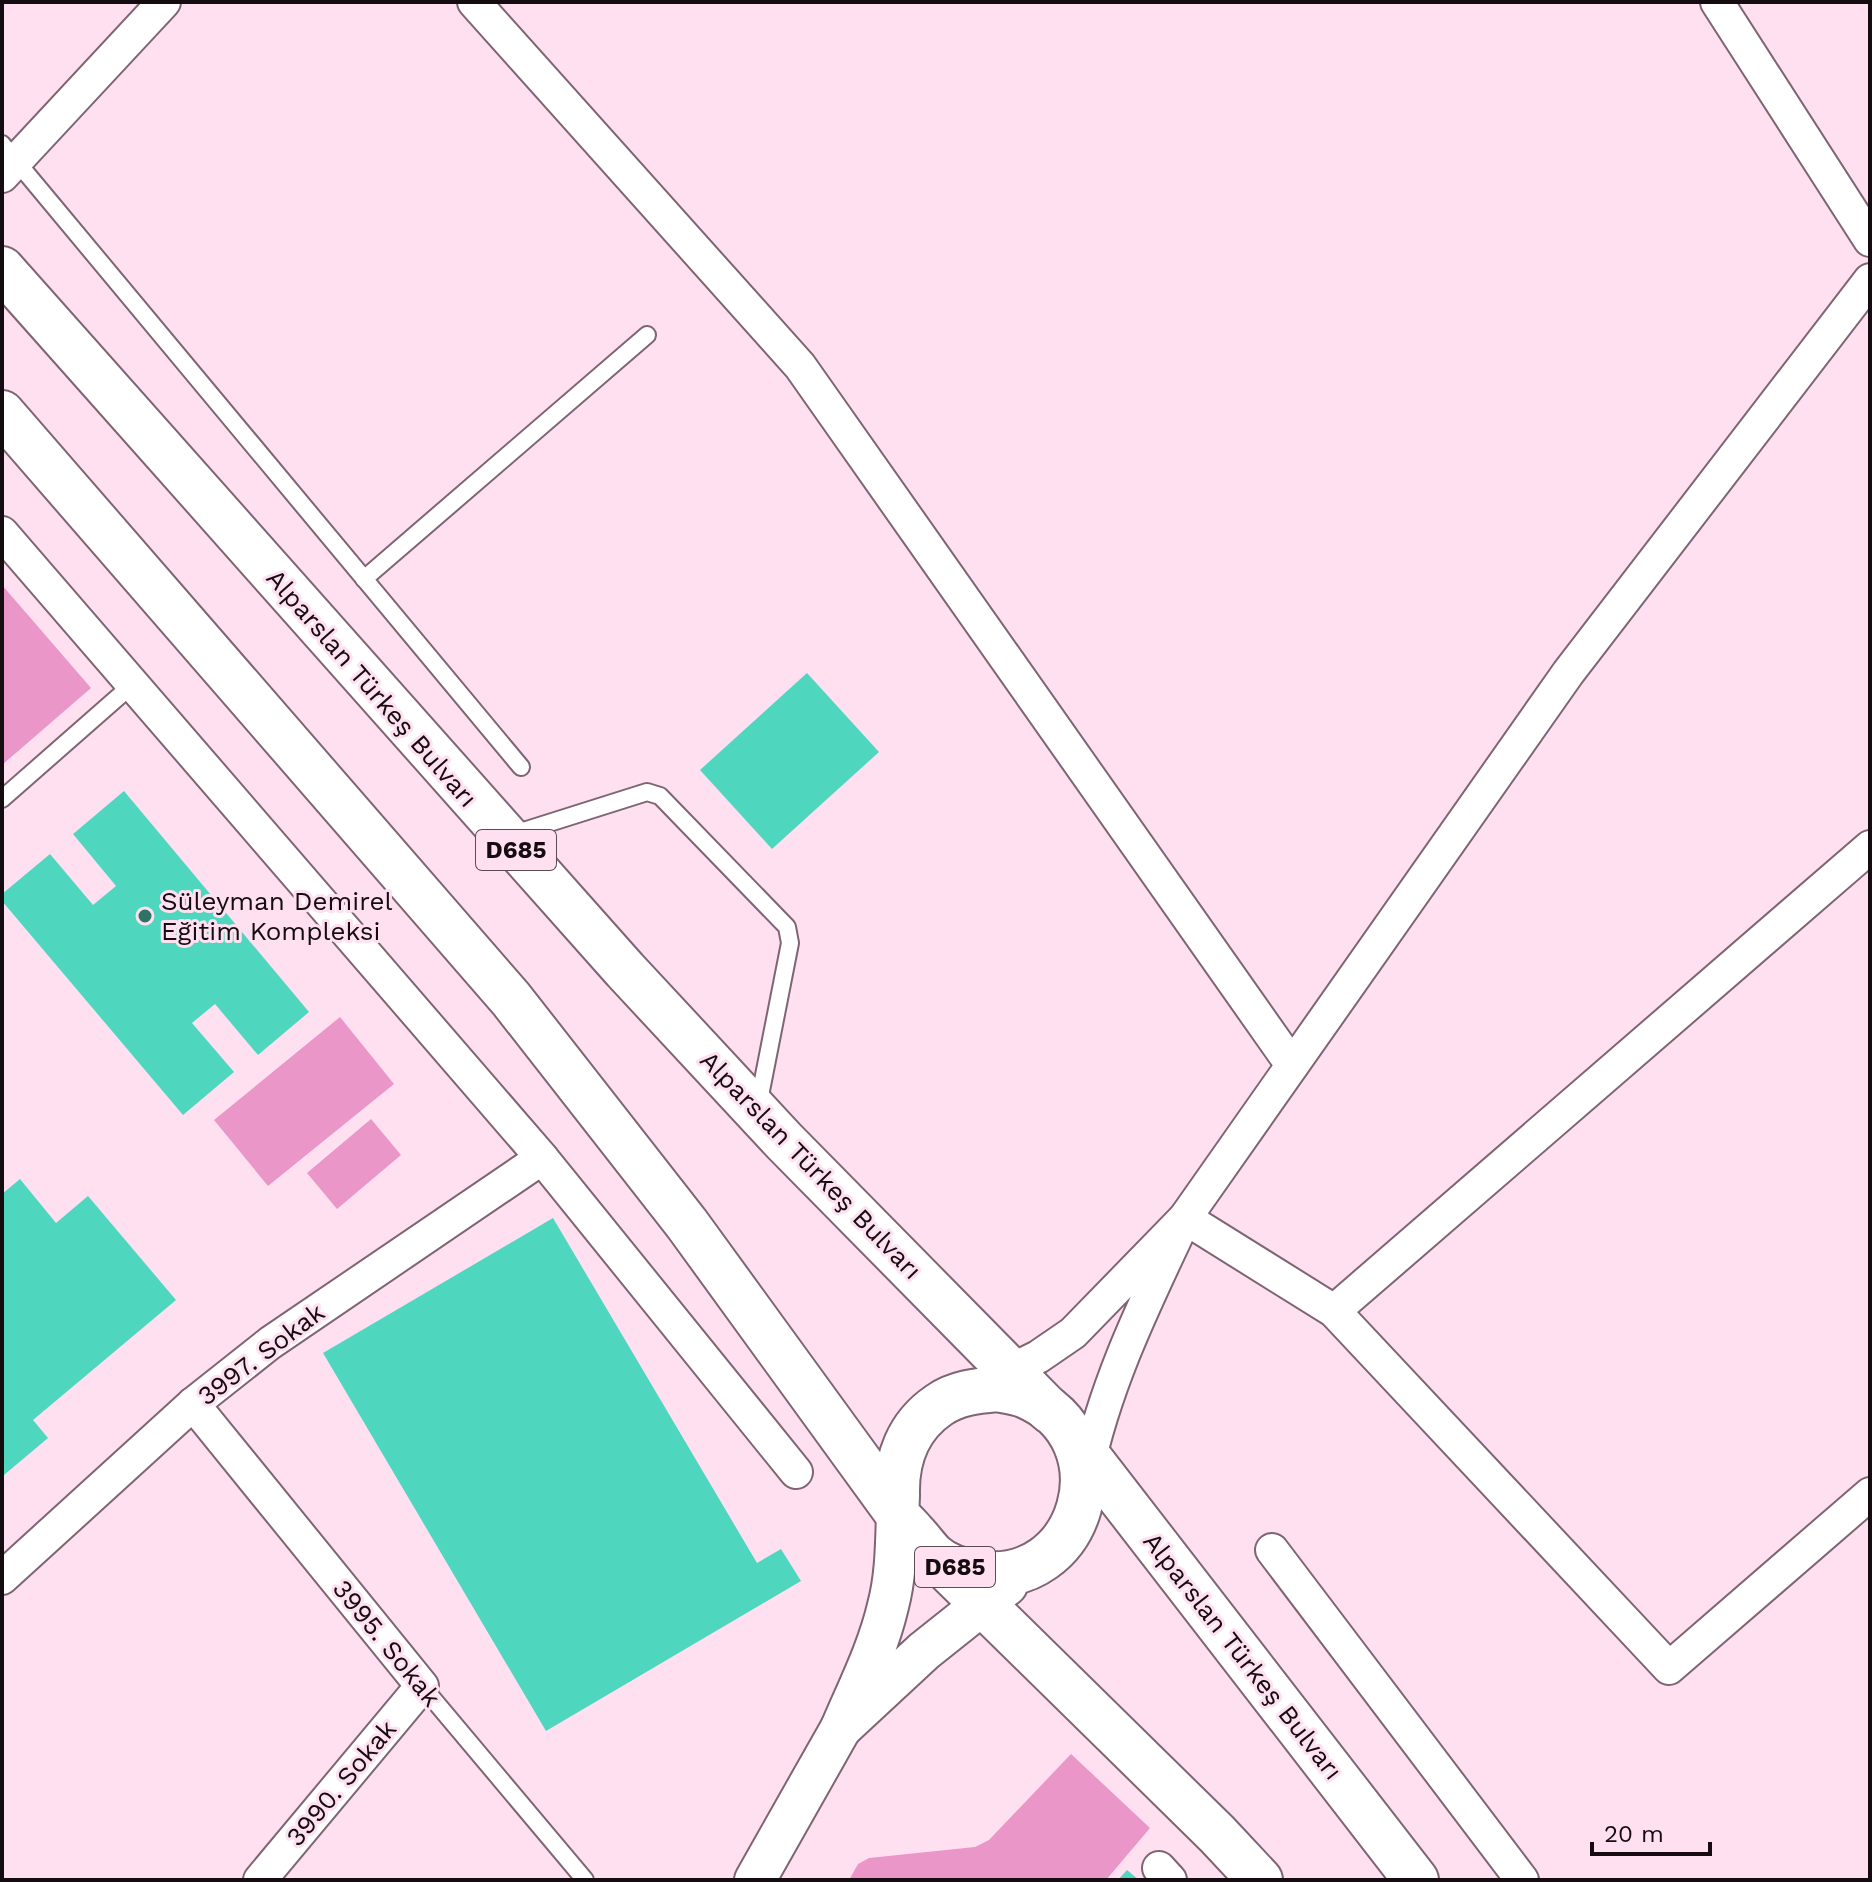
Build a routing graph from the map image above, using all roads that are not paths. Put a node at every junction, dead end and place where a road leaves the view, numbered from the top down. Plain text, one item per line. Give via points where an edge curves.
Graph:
1 (164, 2) edge
2 (474, 2) edge
3 (1717, 2) edge
4 (7, 160) edge
5 (1870, 240) edge
6 (2, 269) edge
7 (1870, 280) edge
8 (647, 335) dead end
9 (2, 413) edge
10 (2, 533) edge
11 (364, 579) junction
12 (133, 684) junction
13 (521, 767) dead end
14 (2, 799) edge
15 (504, 837) junction
16 (1870, 847) edge
17 (1292, 1065) junction
18 (757, 1111) junction
19 (542, 1158) junction
20 (1185, 1218) junction
21 (1334, 1311) junction
22 (1011, 1370) junction
23 (967, 1392) junction
24 (193, 1404) junction
25 (1073, 1446) junction
26 (796, 1472) dead end
27 (1870, 1494) edge
28 (897, 1513) junction
29 (1272, 1550) dead end
30 (935, 1557) junction
31 (1044, 1559) junction
32 (2, 1578) edge
33 (982, 1603) junction
34 (422, 1686) junction
35 (841, 1728) junction
36 (260, 1880) edge
37 (585, 1880) edge
38 (755, 1880) edge
39 (1260, 1880) edge
40 (1416, 1880) edge
41 (1522, 1880) edge

1 - 4 street
2 - 17 street via 800,366
3 - 5 street
4 - 11 lane
6 - 15 highway, Alparslan Türkeş Bulvarı / D685
7 - 17 street via 1568,673
8 - 11 lane
9 - 28 highway, D685 via 511,999 687,1224
10 - 12 street
11 - 13 lane
12 - 14 lane
12 - 19 street
15 - 18 highway, Alparslan Türkeş Bulvarı / D685
15 - 18 lane via 647,792 660,796 787,927 790,943
16 - 21 street
17 - 20 street
18 - 22 highway, Alparslan Türkeş Bulvarı / D685
19 - 24 street, 3997. Sokak via 291,1328
19 - 26 street
20 - 21 street
20 - 22 street via 1073,1333
20 - 25 street via 1108,1391
21 - 27 street via 1669,1668
22 - 23 street
22 - 25 highway, Alparslan Türkeş Bulvarı / D685
23 - 25 highway, D685 via 997,1389 1026,1396
23 - 28 highway, D685 via 940,1404 917,1424 902,1450
24 - 32 street, 3997. Sokak
24 - 34 street, 3995. Sokak
25 - 31 highway, D685 via 1078,1514
25 - 40 highway, Alparslan Türkeş Bulvarı / D685
28 - 30 highway, D685
28 - 35 street via 889,1604
29 - 41 street
30 - 31 highway, D685 via 961,1570 989,1575 1018,1571
30 - 33 highway, D685
31 - 33 street
33 - 35 street
33 - 39 highway, D685
34 - 36 street, 3990. Sokak
34 - 37 lane, 3995. Sokak
35 - 38 street

